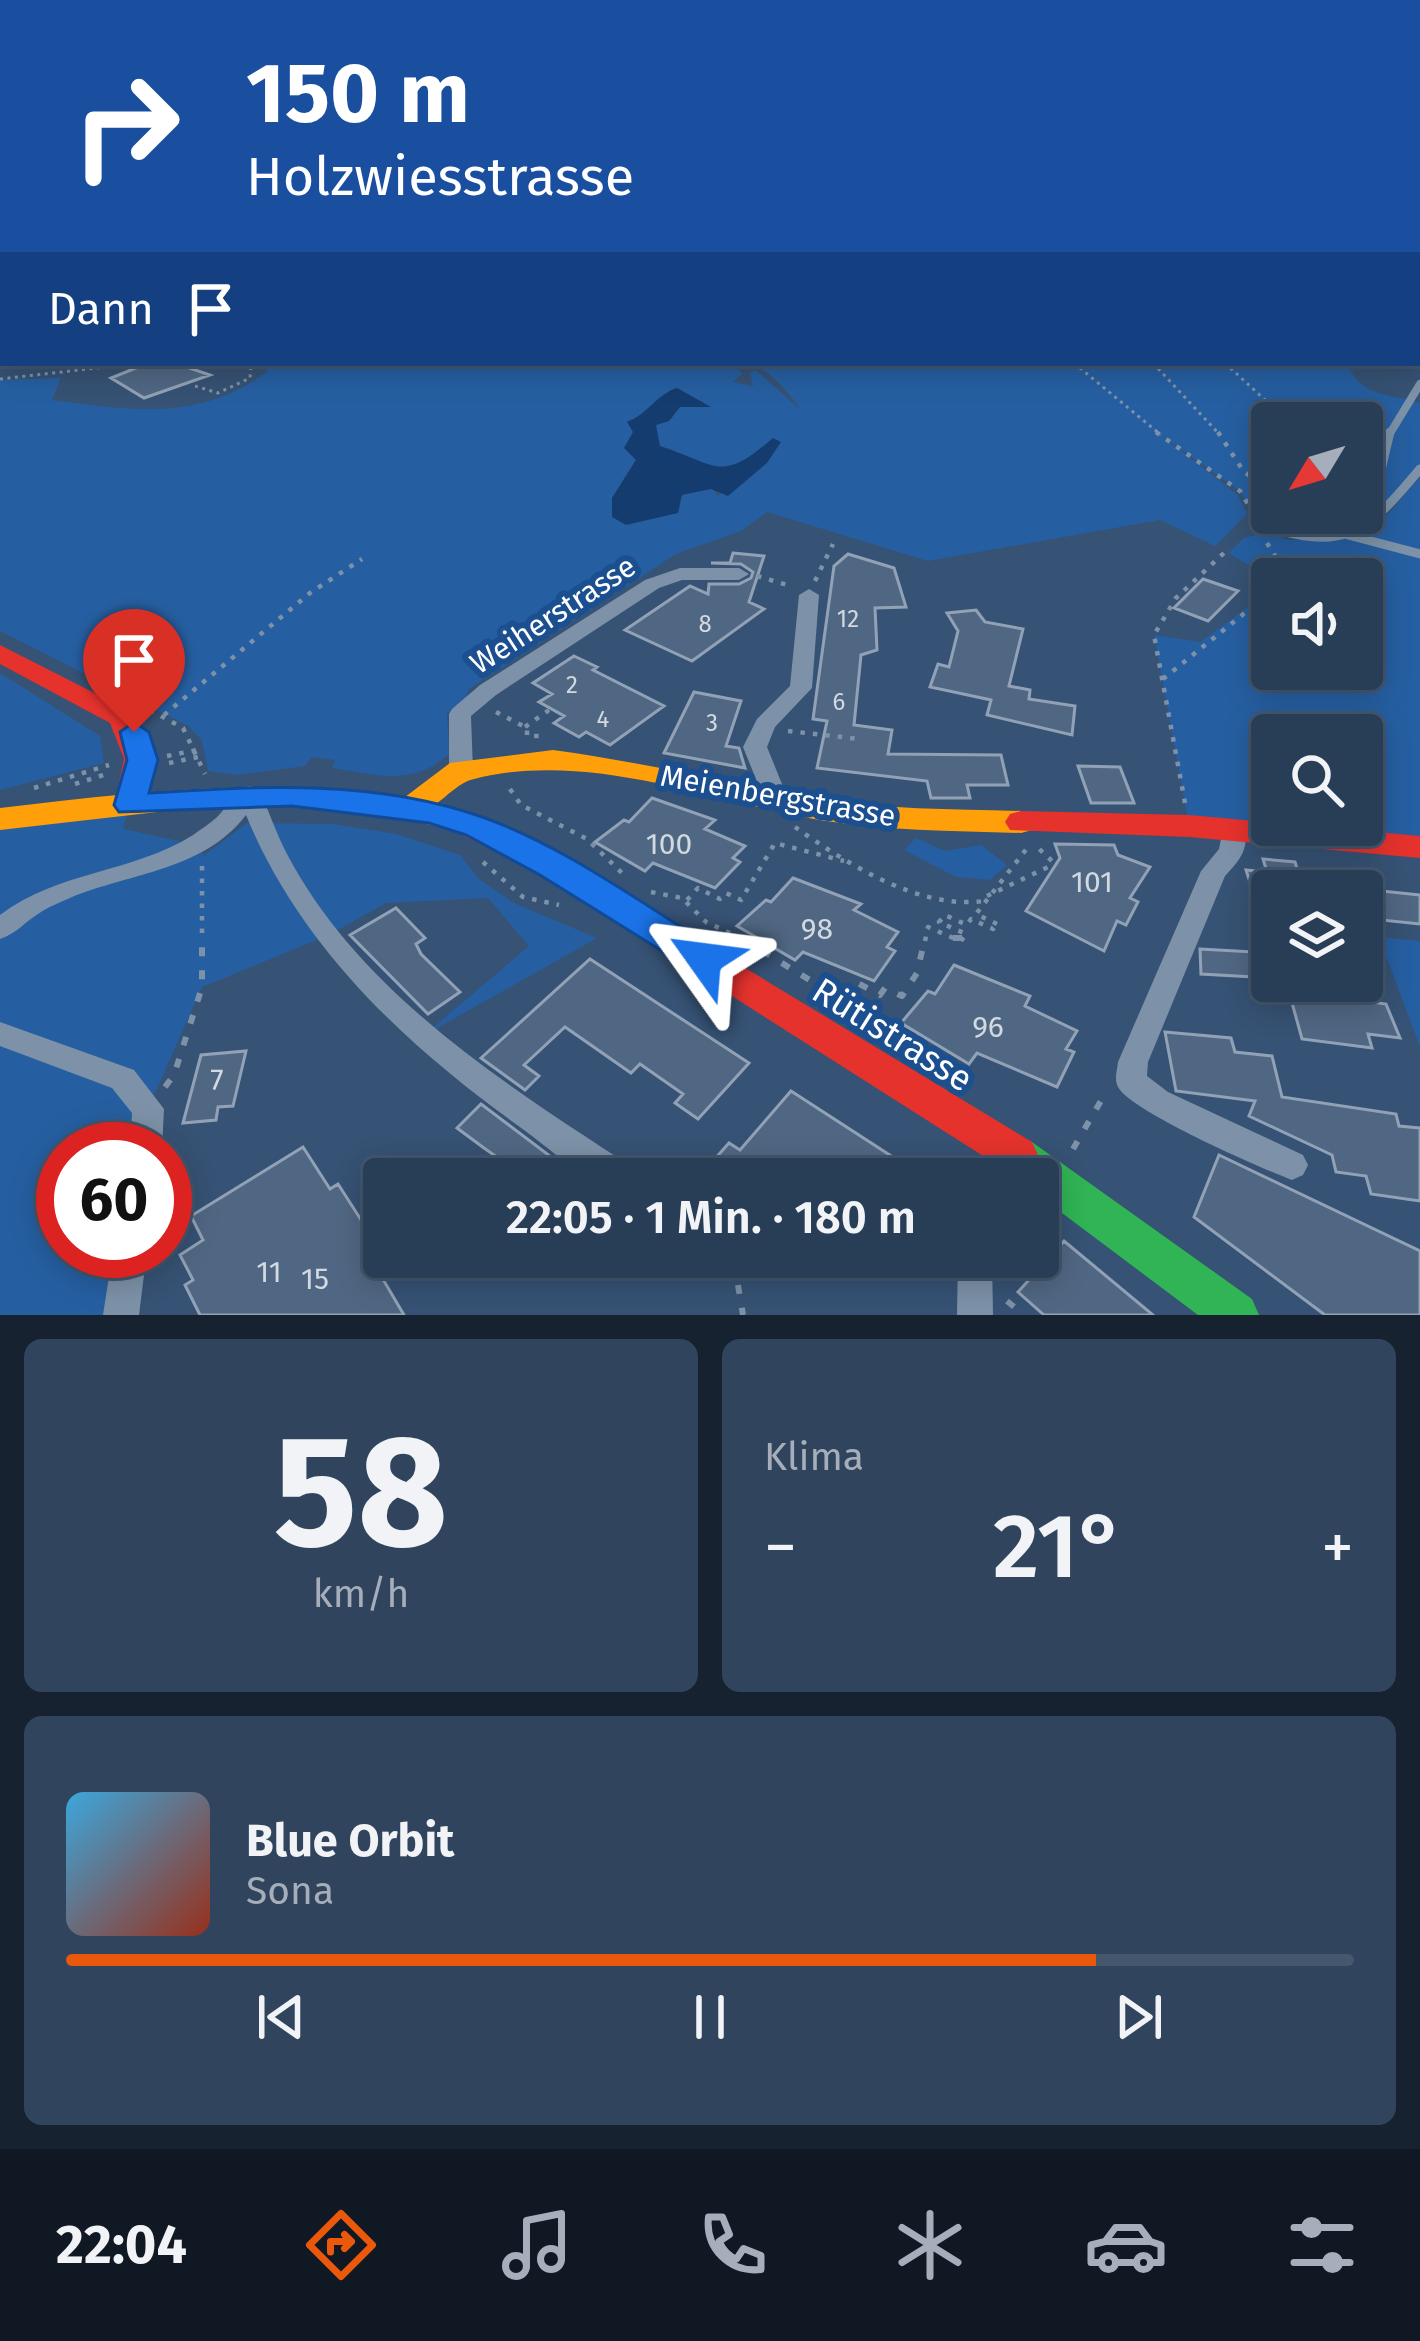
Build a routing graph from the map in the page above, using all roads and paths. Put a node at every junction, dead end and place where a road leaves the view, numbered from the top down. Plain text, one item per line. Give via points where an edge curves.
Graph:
1 (115, 366) edge
2 (251, 366) edge
3 (1076, 366) edge
4 (1156, 366) edge
5 (1228, 366) edge
6 (0, 379) edge
7 (1420, 384) edge
8 (195, 386) dead end
9 (1267, 402) edge
10 (1383, 468) edge
11 (1420, 469) edge
12 (1251, 476) edge
13 (1383, 510) edge
14 (1251, 511) edge
15 (1286, 534) edge
16 (1323, 534) edge
17 (1343, 534) edge
18 (832, 544) dead end
19 (1226, 551) dead end
20 (1420, 554) edge
21 (362, 560) dead end
22 (739, 574) joint
23 (808, 595) junction
24 (1251, 609) edge
25 (0, 653) edge
26 (1163, 679) junction
27 (476, 701) junction
28 (550, 710) dead end
29 (525, 727) junction
30 (763, 728) junction
31 (134, 732) junction
32 (538, 736) dead end
33 (860, 739) dead end
34 (142, 760) junction
35 (461, 770) junction
36 (211, 778) dead end
37 (499, 782) dead end
38 (16, 794) dead end
39 (249, 794) junction
40 (758, 797) junction
41 (130, 805) junction
42 (543, 807) dead end
43 (409, 809) junction
44 (534, 814) junction
45 (0, 819) edge
46 (1029, 821) junction
47 (1189, 826) junction
48 (1234, 830) junction
49 (202, 847) junction
50 (1420, 848) edge
51 (1040, 849) dead end
52 (477, 852) dead end
53 (850, 863) junction
54 (630, 880) dead end
55 (640, 889) dead end
56 (986, 898) junction
57 (686, 901) junction
58 (565, 907) dead end
59 (0, 928) edge
60 (844, 997) junction
61 (0, 1034) edge
62 (174, 1075) dead end
63 (1131, 1081) junction
64 (931, 1099) junction
65 (147, 1122) edge
66 (590, 1158) edge
67 (1031, 1158) edge
68 (1059, 1161) edge
69 (1292, 1165) dead end
70 (1059, 1177) edge
71 (126, 1278) edge
72 (975, 1278) edge
73 (121, 1315) edge
74 (975, 1315) edge
75 (1236, 1315) edge

1 - 6 path
2 - 8 path via 250,378 227,391
3 - 14 path via 1240,491
4 - 12 path
5 - 9 path
7 - 10 lane via 1392,424
11 - 13 lane
15 - 16 lane
17 - 20 lane
18 - 23 path
19 - 26 path via 1176,598 1154,634
21 - 31 path
22 - 23 path via 774,578
22 - 27 street, Weiherstrasse via 680,574 652,584
23 - 30 street via 801,688
24 - 26 path
25 - 31 street
26 - 47 path
27 - 29 path
27 - 35 street, Weiherstrasse via 460,714
28 - 29 path
29 - 32 path via 527,736
30 - 33 path
30 - 40 street via 755,747 772,789
31 - 34 street
34 - 36 path via 198,753
34 - 38 path
34 - 41 street
35 - 40 street, Meienbergstrasse via 553,760
35 - 43 street
37 - 44 path
39 - 41 street, Rütistrasse
39 - 43 street, Rütistrasse
39 - 49 street
39 - 66 street via 262,833 306,904 423,1036
40 - 46 street, Meienbergstrasse via 890,818
40 - 53 path via 762,813
41 - 45 street, Rütistrasse
42 - 44 path
43 - 64 street, Rütistrasse via 478,827 552,866
44 - 54 path via 587,839
46 - 47 street, Meienbergstrasse
46 - 56 path via 1035,839
47 - 48 street, Meienbergstrasse
48 - 50 street, Meienbergstrasse
48 - 63 street via 1232,852 1214,871
49 - 59 street via 74,884 20,909
49 - 62 path via 202,987
51 - 56 path via 1052,861 1048,867
52 - 58 path via 523,897
53 - 56 path via 951,905
53 - 57 path via 775,843 740,900 698,888
55 - 57 path
56 - 60 path via 976,914 997,924 993,929 945,915 939,922 966,934 962,941 928,927 902,996 856,982
57 - 60 path via 706,922
60 - 64 path via 952,1070
61 - 65 street via 123,1078 148,1109
63 - 68 path via 1110,1085 1070,1157
63 - 69 street via 1157,1102
64 - 67 street, Rütistrasse
70 - 75 street, Rütistrasse
71 - 73 street
72 - 74 street

